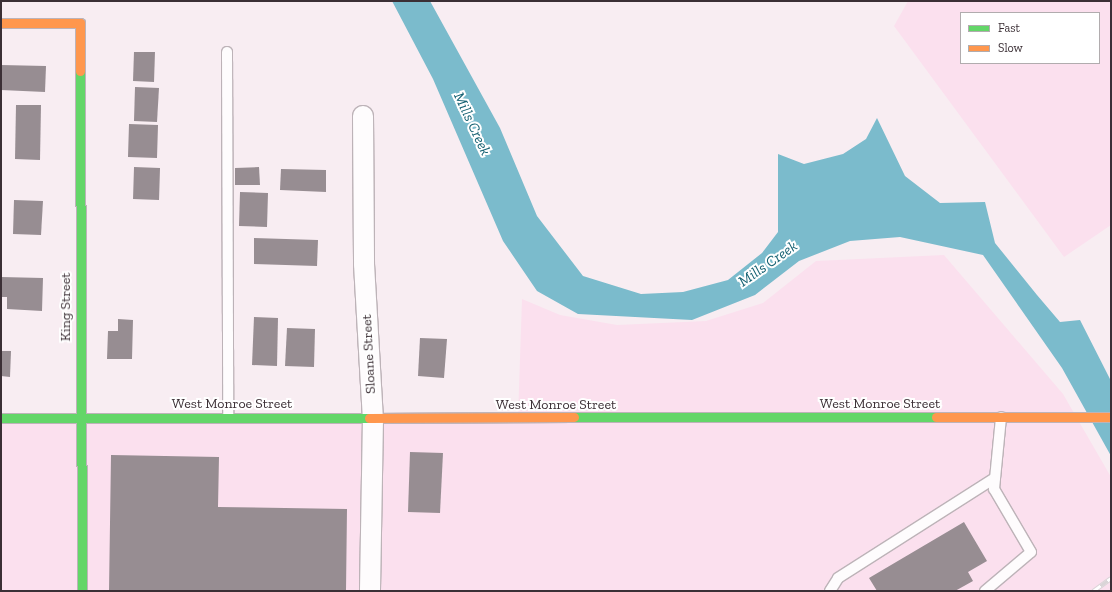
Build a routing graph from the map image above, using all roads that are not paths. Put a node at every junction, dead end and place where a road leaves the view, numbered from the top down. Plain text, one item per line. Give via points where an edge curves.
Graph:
1 (1, 23) edge
2 (227, 52) dead end
3 (363, 116) dead end
4 (1001, 417) junction
5 (1111, 417) edge
6 (1, 418) edge
7 (81, 418) junction
8 (228, 418) junction
9 (373, 418) junction
10 (995, 478) junction
11 (82, 591) edge
12 (370, 591) edge
13 (830, 591) edge
14 (985, 591) edge

1 - 7 street, King Street via 80,23
2 - 8 lane
3 - 9 street, Sloane Street via 364,264
4 - 5 street, West Monroe Street
4 - 9 street, West Monroe Street
4 - 10 lane
6 - 7 street, West Monroe Street
7 - 8 street, West Monroe Street
7 - 11 street, King Street
8 - 9 street, West Monroe Street
9 - 12 street, Sloane Street
10 - 13 lane via 838,578
10 - 14 lane via 994,489 1030,552

